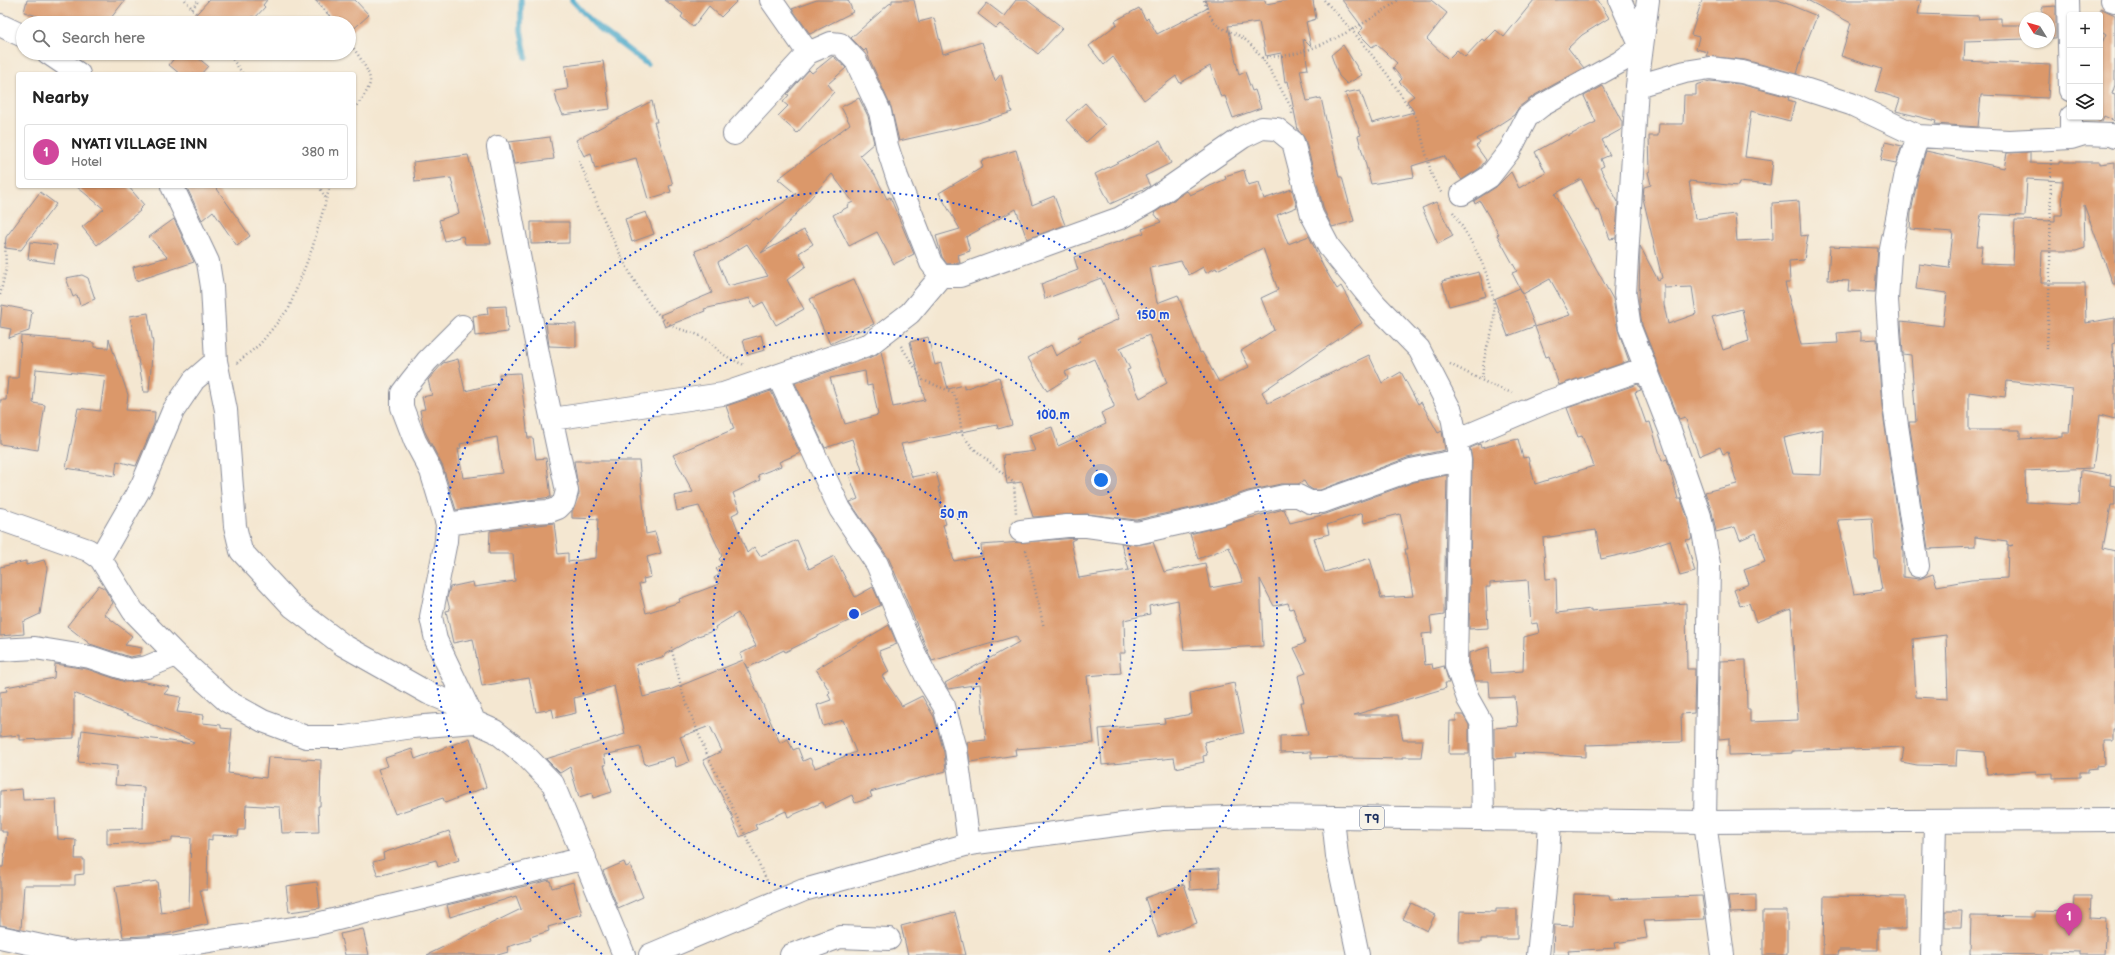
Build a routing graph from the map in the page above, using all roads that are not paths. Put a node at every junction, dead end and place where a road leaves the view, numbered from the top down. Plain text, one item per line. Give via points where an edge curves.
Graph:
1 (771, 0) edge
2 (1620, 0) edge
3 (1648, 0) edge
4 (2068, 0) edge
5 (0, 25) edge
6 (16, 33) edge
7 (1641, 46) junction
8 (808, 53) junction
9 (58, 60) edge
10 (76, 72) edge
11 (2070, 84) edge
12 (1637, 86) junction
13 (2064, 131) edge
14 (734, 134) dead end
15 (1918, 136) junction
16 (2115, 137) edge
17 (498, 147) dead end
18 (173, 188) edge
19 (1452, 200) road end
20 (941, 276) junction
21 (462, 326) dead end
22 (1646, 368) junction
23 (217, 369) junction
24 (778, 376) junction
25 (552, 419) junction
26 (1458, 450) junction
27 (0, 519) edge
28 (447, 524) junction
29 (1021, 531) road end
30 (100, 558) junction
31 (1918, 566) dead end
32 (0, 650) edge
33 (176, 655) junction
34 (471, 715) junction
35 (1333, 818) junction
36 (1482, 818) junction
37 (1550, 819) junction
38 (2115, 820) edge
39 (1705, 822) junction
40 (1935, 822) junction
41 (969, 844) junction
42 (585, 858) junction
43 (0, 937) edge
44 (890, 939) dead end
45 (624, 955) edge
46 (650, 955) edge
47 (791, 955) edge
48 (1358, 955) edge
49 (1538, 955) edge
50 (1723, 955) edge
51 (1932, 955) edge

1 - 8 main road
2 - 7 main road
3 - 7 main road
4 - 11 main road
5 - 6 main road
7 - 12 main road
7 - 19 main road via 1620,62 1541,106 1527,117 1510,150 1489,177
8 - 14 main road
8 - 20 main road via 831,44 840,44 856,60 880,112 887,146 931,263
9 - 10 main road
12 - 15 main road via 1685,72 1710,68 1742,72 1851,104
12 - 22 main road via 1625,294 1630,328
13 - 15 main road via 2009,141
13 - 16 main road
15 - 31 main road via 1906,173 1893,239 1887,300 1894,405
17 - 25 main road
18 - 23 main road via 208,262
20 - 24 main road via 910,313 870,344
20 - 26 main road via 960,276 1120,218 1150,201 1243,137 1262,128 1277,129 1294,142 1312,215 1329,247 1376,305 1419,349 1452,411
21 - 28 main road via 427,361 402,393 402,407 415,441 431,470
22 - 26 main road via 1547,402
22 - 39 main road via 1700,516 1708,564
23 - 30 main road via 194,380 173,411 142,485
23 - 34 main road via 226,410 235,526 241,551 293,607 343,645
24 - 25 main road via 723,394
24 - 41 main road via 840,509 877,564 911,646 944,706 956,749
25 - 28 main road via 567,491 564,502 558,508
26 - 29 main road via 1322,502 1310,502 1298,496 1284,496 1217,515 1137,533 1087,526
26 - 36 main road via 1456,664 1468,699 1481,722
27 - 30 main road via 88,550
28 - 34 main road via 431,617 436,640
30 - 33 main road via 133,611
32 - 33 main road via 35,648 90,657 129,670 147,668
33 - 34 main road via 227,701 263,722 306,737 345,737
34 - 42 main road via 525,756 553,784
35 - 36 main road, T9
35 - 41 main road, T9 via 1258,816 1162,819
35 - 48 main road via 1337,856
36 - 37 main road, T9
37 - 39 main road, T9
37 - 49 main road
38 - 40 main road, T9
39 - 40 main road, T9
39 - 50 main road
40 - 51 main road
41 - 46 main road, T9 via 804,890
42 - 43 main road via 313,925 171,947 74,954
42 - 45 main road
44 - 47 main road via 840,937

